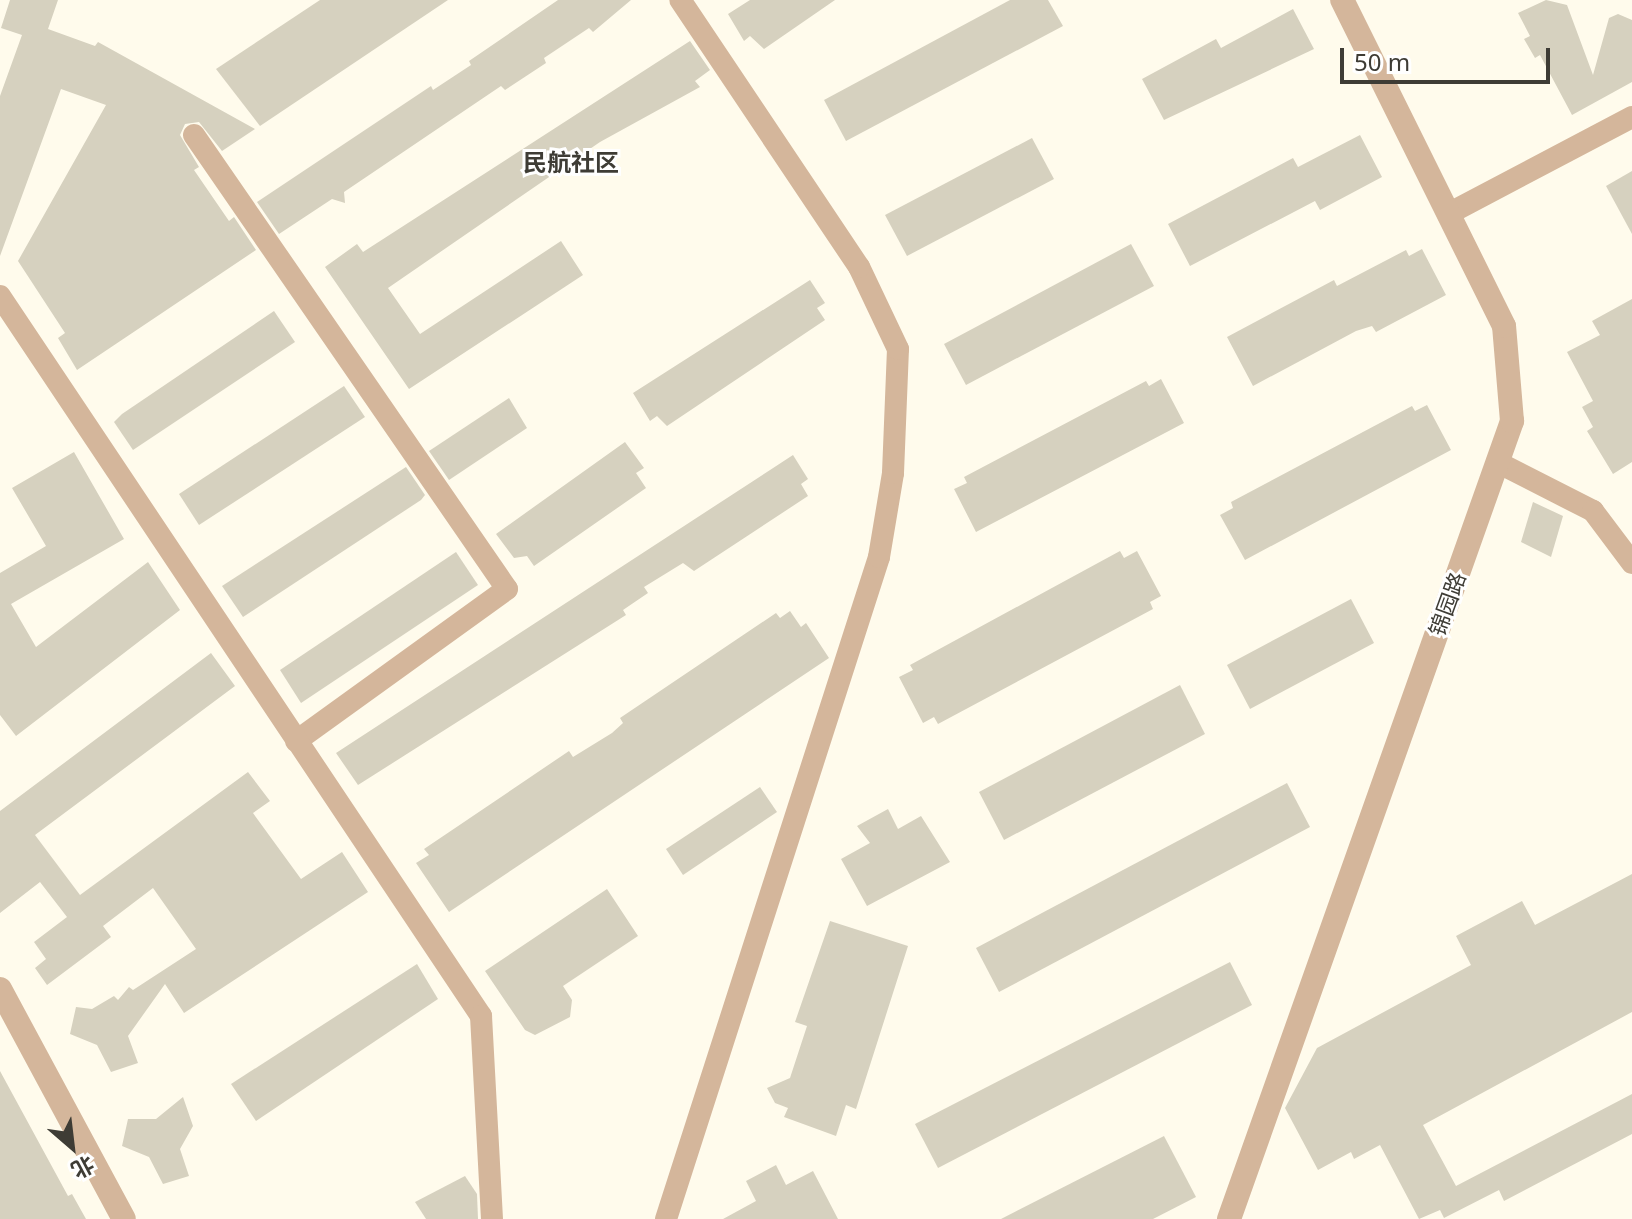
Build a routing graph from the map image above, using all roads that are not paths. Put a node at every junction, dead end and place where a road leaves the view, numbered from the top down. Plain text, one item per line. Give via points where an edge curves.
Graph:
1 (680, 0) edge
2 (1342, 0) edge
3 (1632, 117) edge
4 (194, 135) dead end
5 (1448, 214) junction
6 (0, 296) edge
7 (1497, 462) junction
8 (1632, 563) edge
9 (296, 741) junction
10 (0, 989) edge
11 (124, 1219) edge
12 (492, 1219) edge
13 (666, 1219) edge
14 (1229, 1219) edge

1 - 13 street via 859,267 898,349 893,473 879,557
2 - 5 street, 锦园路
3 - 5 street
4 - 9 street via 507,589
5 - 7 street, 锦园路 via 1504,326 1512,421
6 - 9 street
7 - 8 street via 1593,511
7 - 14 street, 锦园路
9 - 12 street via 481,1016
10 - 11 street

